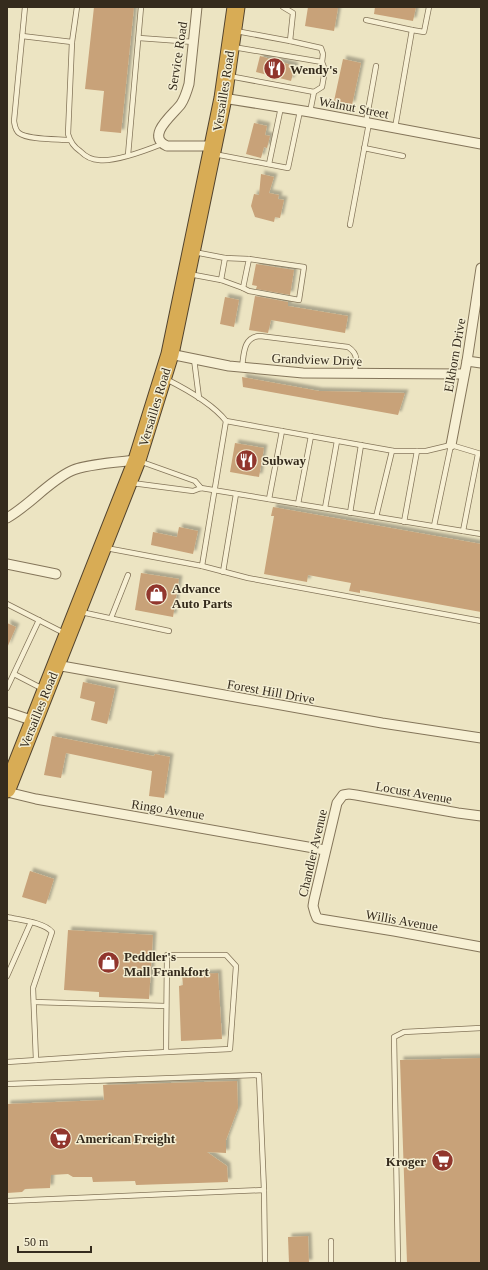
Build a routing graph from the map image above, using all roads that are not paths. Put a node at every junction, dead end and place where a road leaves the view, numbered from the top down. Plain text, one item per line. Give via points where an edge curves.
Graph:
1 (25, 7) edge
2 (77, 7) edge
3 (141, 7) edge
4 (197, 7) edge
5 (236, 7) edge
6 (283, 7) edge
7 (429, 7) edge
8 (366, 20) dead end
9 (412, 30) junction
10 (22, 36) junction
11 (140, 38) junction
12 (231, 38) junction
13 (290, 41) junction
14 (72, 42) junction
15 (194, 42) junction
16 (322, 62) junction
17 (376, 66) dead end
18 (226, 75) junction
19 (314, 92) junction
20 (223, 98) junction
21 (281, 108) junction
22 (300, 111) junction
23 (310, 112) junction
24 (367, 122) junction
25 (395, 128) junction
26 (69, 140) junction
27 (162, 144) junction
28 (481, 144) edge
29 (364, 148) junction
30 (213, 150) junction
31 (128, 155) junction
32 (403, 156) dead end
33 (269, 164) junction
34 (350, 225) dead end
35 (192, 251) junction
36 (225, 258) junction
37 (249, 259) junction
38 (481, 268) edge
39 (187, 274) junction
40 (221, 280) junction
41 (243, 288) junction
42 (170, 354) junction
43 (194, 359) junction
44 (467, 361) junction
45 (481, 363) edge
46 (242, 367) junction
47 (354, 374) junction
48 (464, 374) junction
49 (163, 377) junction
50 (199, 398) junction
51 (226, 420) junction
52 (282, 431) junction
53 (311, 436) junction
54 (336, 441) junction
55 (361, 445) junction
56 (451, 446) junction
57 (392, 451) junction
58 (417, 451) junction
59 (479, 454) edge
60 (137, 460) junction
61 (128, 482) junction
62 (201, 488) junction
63 (214, 490) junction
64 (236, 494) junction
65 (269, 499) junction
66 (298, 504) junction
67 (325, 508) junction
68 (350, 513) junction
69 (376, 517) junction
70 (7, 518) edge
71 (404, 522) junction
72 (434, 526) junction
73 (463, 531) junction
74 (481, 534) edge
75 (103, 548) junction
76 (7, 564) edge
77 (202, 566) junction
78 (223, 572) junction
79 (56, 574) dead end
80 (128, 574) dead end
81 (7, 604) edge
82 (78, 611) junction
83 (111, 618) junction
84 (39, 620) junction
85 (481, 621) edge
86 (169, 631) dead end
87 (68, 635) junction
88 (56, 666) junction
89 (14, 674) junction
90 (7, 688) edge
91 (46, 691) junction
92 (7, 712) edge
93 (34, 721) junction
94 (481, 738) edge
95 (7, 789) edge
96 (7, 792) edge
97 (343, 795) joint
98 (481, 816) edge
99 (325, 850) junction
100 (7, 917) edge
101 (317, 918) joint
102 (31, 922) junction
103 (481, 948) edge
104 (7, 976) edge
105 (34, 1002) junction
106 (166, 1006) junction
107 (481, 1028) edge
108 (166, 1052) junction
109 (36, 1060) junction
110 (7, 1062) edge
111 (7, 1084) edge
112 (264, 1190) junction
113 (7, 1201) edge
114 (331, 1241) dead end
115 (265, 1263) edge
116 (331, 1263) edge
117 (398, 1263) edge

1 - 10 lane
2 - 14 lane
3 - 11 lane
4 - 15 street, Service Road
5 - 12 highway, Versailles Road
6 - 13 lane via 293,14
7 - 9 lane via 424,32
8 - 9 lane
9 - 25 lane
10 - 14 lane
10 - 26 lane via 15,128 26,137
11 - 15 lane
11 - 31 lane
12 - 13 lane
12 - 16 lane
12 - 18 highway, Versailles Road
13 - 16 lane via 321,48
14 - 26 lane
15 - 27 street, Service Road via 186,95 181,105 163,124 159,135
16 - 19 lane via 325,70 322,87
17 - 24 lane
18 - 19 lane
18 - 20 highway, Versailles Road
19 - 23 lane
20 - 21 street, Walnut Street
20 - 30 highway, Versailles Road
21 - 22 street, Walnut Street
21 - 33 lane
22 - 23 street, Walnut Street
22 - 33 lane via 288,168
23 - 24 street, Walnut Street
24 - 25 street, Walnut Street
24 - 29 lane
25 - 28 street, Walnut Street
26 - 31 lane via 87,157 100,160
27 - 30 street
27 - 31 lane
29 - 32 lane
29 - 34 lane
30 - 33 lane
30 - 35 highway, Versailles Road
35 - 36 lane
35 - 39 highway, Versailles Road
36 - 37 lane
36 - 40 lane
37 - 41 lane
37 - 41 lane via 304,267 299,300
38 - 44 street, Elkhorn Drive
39 - 40 lane
39 - 42 highway, Versailles Road
40 - 41 lane
42 - 43 street, Grandview Drive
42 - 49 highway, Versailles Road
43 - 46 street, Grandview Drive
43 - 50 lane
44 - 45 street
44 - 48 street, Elkhorn Drive
46 - 47 street, Grandview Drive via 303,373
46 - 47 lane via 247,342 260,336 348,347 357,362
47 - 48 street, Grandview Drive
48 - 56 street, Elkhorn Drive
49 - 50 lane
49 - 60 highway, Versailles Road
50 - 51 lane
51 - 52 lane
51 - 63 lane
52 - 53 lane
52 - 65 lane
53 - 54 lane
53 - 66 lane
54 - 55 lane
54 - 67 lane
55 - 57 lane
55 - 68 lane
56 - 58 lane
56 - 59 lane
56 - 72 lane
57 - 58 lane
57 - 69 lane
58 - 71 lane
59 - 73 lane
60 - 61 highway, Versailles Road
60 - 62 lane via 195,481
60 - 70 street via 72,470
61 - 62 lane via 194,491
61 - 75 highway, Versailles Road
62 - 63 lane
63 - 64 lane
63 - 77 lane
64 - 65 lane
64 - 78 lane
65 - 66 lane
66 - 67 lane
67 - 68 lane
68 - 69 lane
69 - 71 lane
71 - 72 lane
72 - 73 lane
73 - 74 lane
75 - 77 lane
75 - 82 highway, Versailles Road
76 - 79 street
77 - 78 lane
78 - 85 lane
80 - 83 lane
81 - 84 lane
82 - 83 lane
82 - 87 highway, Versailles Road
83 - 86 lane
84 - 87 lane
84 - 89 lane
87 - 88 highway, Versailles Road
88 - 91 highway, Versailles Road
88 - 94 street, Forest Hill Drive via 382,724
89 - 90 lane
89 - 91 lane
91 - 93 highway, Versailles Road
92 - 93 street
93 - 95 highway, Versailles Road
96 - 99 street, Ringo Avenue via 36,800
97 - 98 street, Locust Avenue
97 - 99 street, Chandler Avenue via 337,803
99 - 101 street, Chandler Avenue via 313,906
100 - 102 lane
101 - 103 street, Willis Avenue
102 - 104 lane
102 - 105 lane via 48,927 52,932 33,988
105 - 106 lane
105 - 109 lane
106 - 108 lane
106 - 108 lane via 167,955 226,955 236,966 230,1049
107 - 117 lane via 404,1032 394,1037
108 - 109 lane
109 - 110 lane
111 - 112 lane via 259,1076
112 - 113 lane
112 - 115 lane
114 - 116 lane

